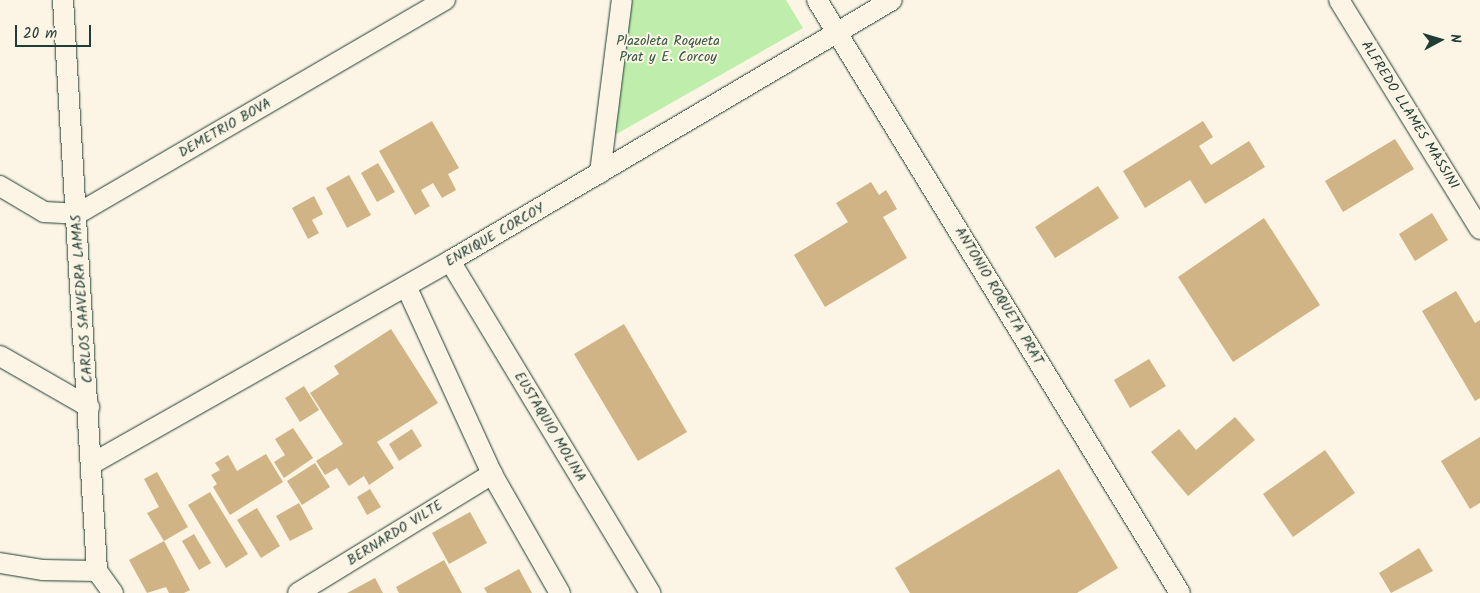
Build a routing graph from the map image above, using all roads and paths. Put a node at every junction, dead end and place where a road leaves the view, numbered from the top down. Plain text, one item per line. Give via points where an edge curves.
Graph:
1 (63, 0) edge
2 (445, 0) edge
3 (622, 0) edge
4 (817, 0) edge
5 (892, 0) edge
6 (1340, 0) edge
7 (838, 34) junction
8 (600, 173) junction
9 (0, 186) edge
10 (77, 214) junction
11 (1480, 229) edge
12 (450, 262) junction
13 (406, 286) junction
14 (0, 356) edge
15 (89, 407) junction
16 (93, 462) junction
17 (492, 474) junction
18 (0, 564) edge
19 (97, 571) junction
20 (113, 593) edge
21 (298, 593) edge
22 (560, 593) edge
23 (650, 593) edge
24 (1180, 593) edge

1 - 10 street, CARLOS SAAVEDRA LAMAS
2 - 10 street, DEMETRIO BOVA
3 - 8 street
4 - 7 street, ANTONIO ROQUETA PRAT
5 - 7 street, ENRIQUE CORCOY
6 - 11 street, ALFREDO LLAMES MASSINI
7 - 8 street, ENRIQUE CORCOY
7 - 24 street, ANTONIO ROQUETA PRAT
8 - 12 street, ENRIQUE CORCOY
9 - 10 street via 44,212
10 - 15 street, CARLOS SAAVEDRA LAMAS
12 - 13 street, ENRIQUE CORCOY
12 - 23 street, EUSTAQUIO MOLINA
13 - 16 street, ENRIQUE CORCOY
13 - 17 street
14 - 15 street
15 - 16 street, CARLOS SAAVEDRA LAMAS
16 - 19 street, CARLOS SAAVEDRA LAMAS
17 - 21 street, BERNARDO VILTE
17 - 22 street
18 - 19 street via 43,570
19 - 20 street

